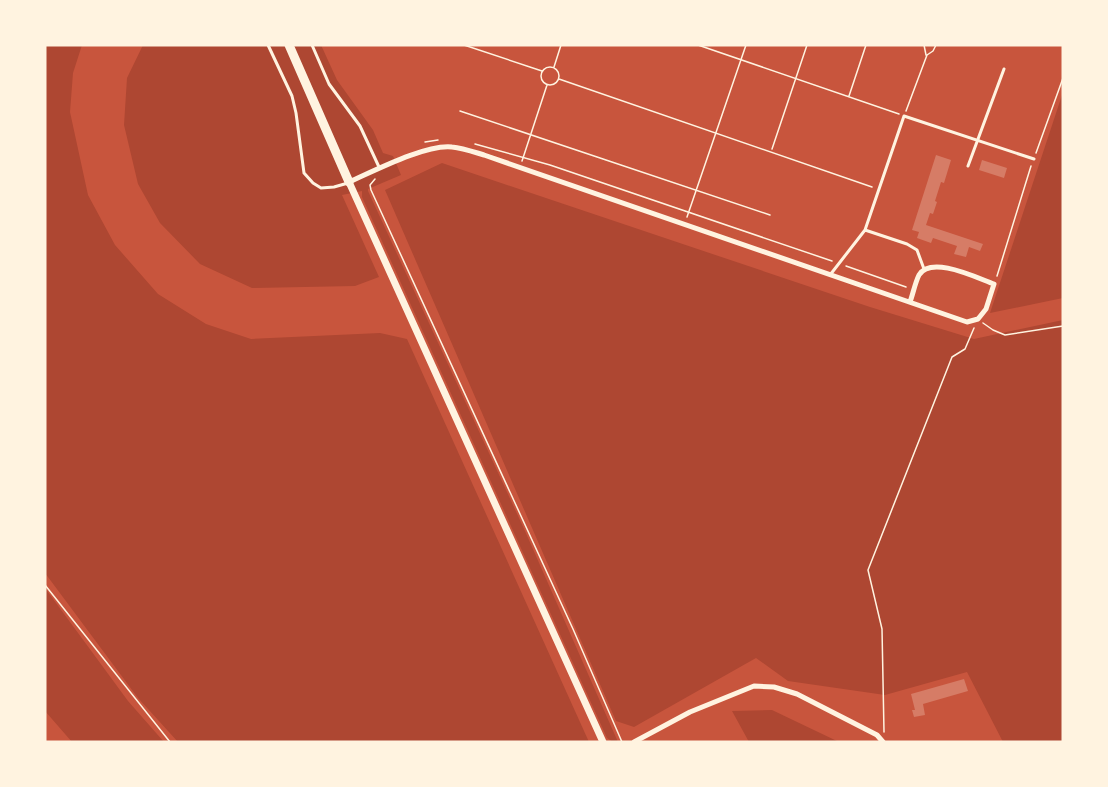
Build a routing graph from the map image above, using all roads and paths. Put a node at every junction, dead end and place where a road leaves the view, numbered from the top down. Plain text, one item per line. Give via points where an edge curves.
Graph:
1 (268, 45) edge
2 (289, 45) edge
3 (312, 45) edge
4 (464, 45) edge
5 (561, 45) edge
6 (698, 45) edge
7 (746, 45) edge
8 (807, 45) edge
9 (866, 45) edge
10 (924, 45) edge
11 (936, 45) edge
12 (927, 56) junction
13 (741, 60) junction
14 (554, 68) junction
15 (1004, 69) dead end
16 (542, 71) junction
17 (796, 78) junction
18 (1063, 78) edge
19 (559, 79) junction
20 (547, 85) junction
21 (849, 96) junction
22 (460, 111) dead end
23 (904, 116) junction
24 (715, 133) junction
25 (531, 135) junction
26 (439, 140) dead end
27 (978, 141) junction
28 (467, 142) dead end
29 (422, 144) dead end
30 (772, 151) junction
31 (523, 157) junction
32 (1034, 159) junction
33 (968, 166) dead end
34 (520, 167) junction
35 (380, 169) junction
36 (375, 178) dead end
37 (349, 182) junction
38 (879, 189) junction
39 (695, 190) junction
40 (688, 212) junction
41 (770, 215) dead end
42 (685, 224) junction
43 (865, 230) junction
44 (839, 263) junction
45 (924, 269) junction
46 (830, 275) junction
47 (994, 284) junction
48 (914, 289) junction
49 (910, 302) junction
50 (978, 319) junction
51 (1063, 326) edge
52 (45, 585) edge
53 (884, 731) dead end
54 (170, 742) edge
55 (603, 742) edge
56 (622, 742) edge
57 (634, 742) edge
58 (883, 742) edge

1 - 37 lane via 292,96 304,173 321,188
2 - 37 highway
3 - 35 lane via 329,84 360,126
4 - 16 path
5 - 14 path
6 - 13 path
7 - 13 path
8 - 17 path
9 - 21 path
10 - 12 path
11 - 12 path
12 - 23 path
13 - 17 path
13 - 24 path
14 - 16 path
14 - 19 path
15 - 27 lane
16 - 20 path via 541,80
17 - 21 path
17 - 30 path
18 - 32 path
19 - 20 path via 554,85
19 - 24 path
20 - 25 path
21 - 23 path
22 - 25 path
23 - 27 lane
23 - 38 lane
24 - 30 path
24 - 39 path
25 - 31 path
25 - 39 path
26 - 29 path
27 - 32 lane
27 - 33 lane
28 - 31 path
30 - 38 path
31 - 34 path
31 - 40 path
32 - 47 path
34 - 35 street via 451,147 435,147
34 - 42 street
35 - 37 street
36 - 56 path via 371,190
37 - 55 street
38 - 43 lane
39 - 40 path
39 - 41 path
40 - 42 path
40 - 44 path
42 - 46 street
43 - 44 lane
43 - 45 lane via 917,250
44 - 46 lane
44 - 48 path
45 - 47 street via 941,266
45 - 48 street
46 - 49 street
47 - 50 street via 986,309
48 - 49 street
49 - 50 street via 967,321
50 - 51 path via 1005,336
50 - 53 path via 965,349 951,357 868,570 882,629
52 - 54 path
57 - 58 street via 690,712 753,686 797,694 877,735

